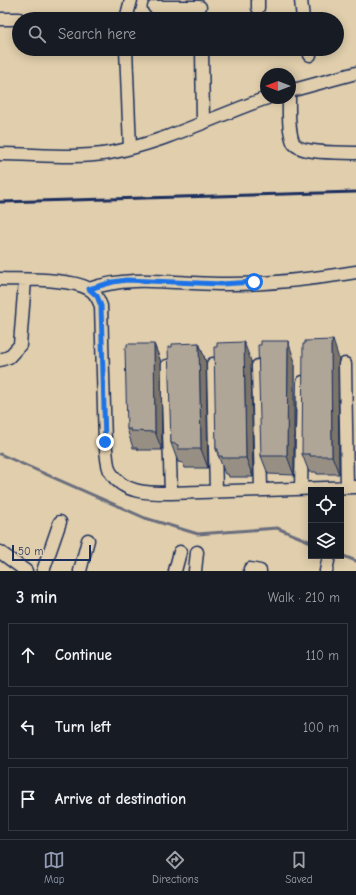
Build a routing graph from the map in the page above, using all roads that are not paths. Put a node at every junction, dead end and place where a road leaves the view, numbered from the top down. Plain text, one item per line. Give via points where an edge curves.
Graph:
1 (131, 0) edge
2 (301, 0) edge
3 (154, 7) dead end
4 (200, 9) edge
5 (128, 12) edge
6 (302, 12) edge
7 (0, 19) edge
8 (12, 19) edge
9 (126, 56) edge
10 (202, 56) edge
11 (356, 73) edge
12 (296, 89) edge
13 (260, 101) edge
14 (289, 104) edge
15 (203, 122) junction
16 (130, 148) junction
17 (356, 153) edge
18 (0, 154) edge
19 (356, 272) edge
20 (0, 279) edge
21 (25, 280) junction
22 (89, 289) junction
23 (0, 360) edge
24 (213, 364) edge
25 (345, 364) dead end
26 (167, 366) edge
27 (258, 366) edge
28 (303, 372) edge
29 (301, 488) junction
30 (308, 488) edge
31 (344, 488) edge
32 (261, 489) junction
33 (216, 491) junction
34 (171, 493) junction
35 (60, 522) dead end
36 (88, 540) dead end
37 (0, 552) edge
38 (180, 552) dead end
39 (197, 552) dead end
40 (328, 559) edge
41 (26, 571) edge
42 (43, 571) edge
43 (80, 571) edge
44 (175, 571) edge
45 (195, 571) edge
46 (326, 571) edge

1 - 5 street
2 - 6 street
3 - 4 street
7 - 8 street
9 - 16 street
10 - 15 street
11 - 12 street
13 - 15 street
14 - 17 street via 291,132 297,147 310,151
15 - 16 street
16 - 18 street via 89,154
19 - 22 street via 221,284 126,280
20 - 21 street
21 - 22 street via 64,282
21 - 23 street via 20,345 9,357
22 - 34 street via 97,296 101,306 105,442 110,472 128,488 140,492
24 - 33 street
25 - 31 street
26 - 34 street
27 - 32 street
28 - 29 street
29 - 30 street
29 - 32 street
32 - 33 street
33 - 34 street
35 - 42 street
36 - 43 street
37 - 41 street
38 - 44 street
39 - 45 street
40 - 46 street

